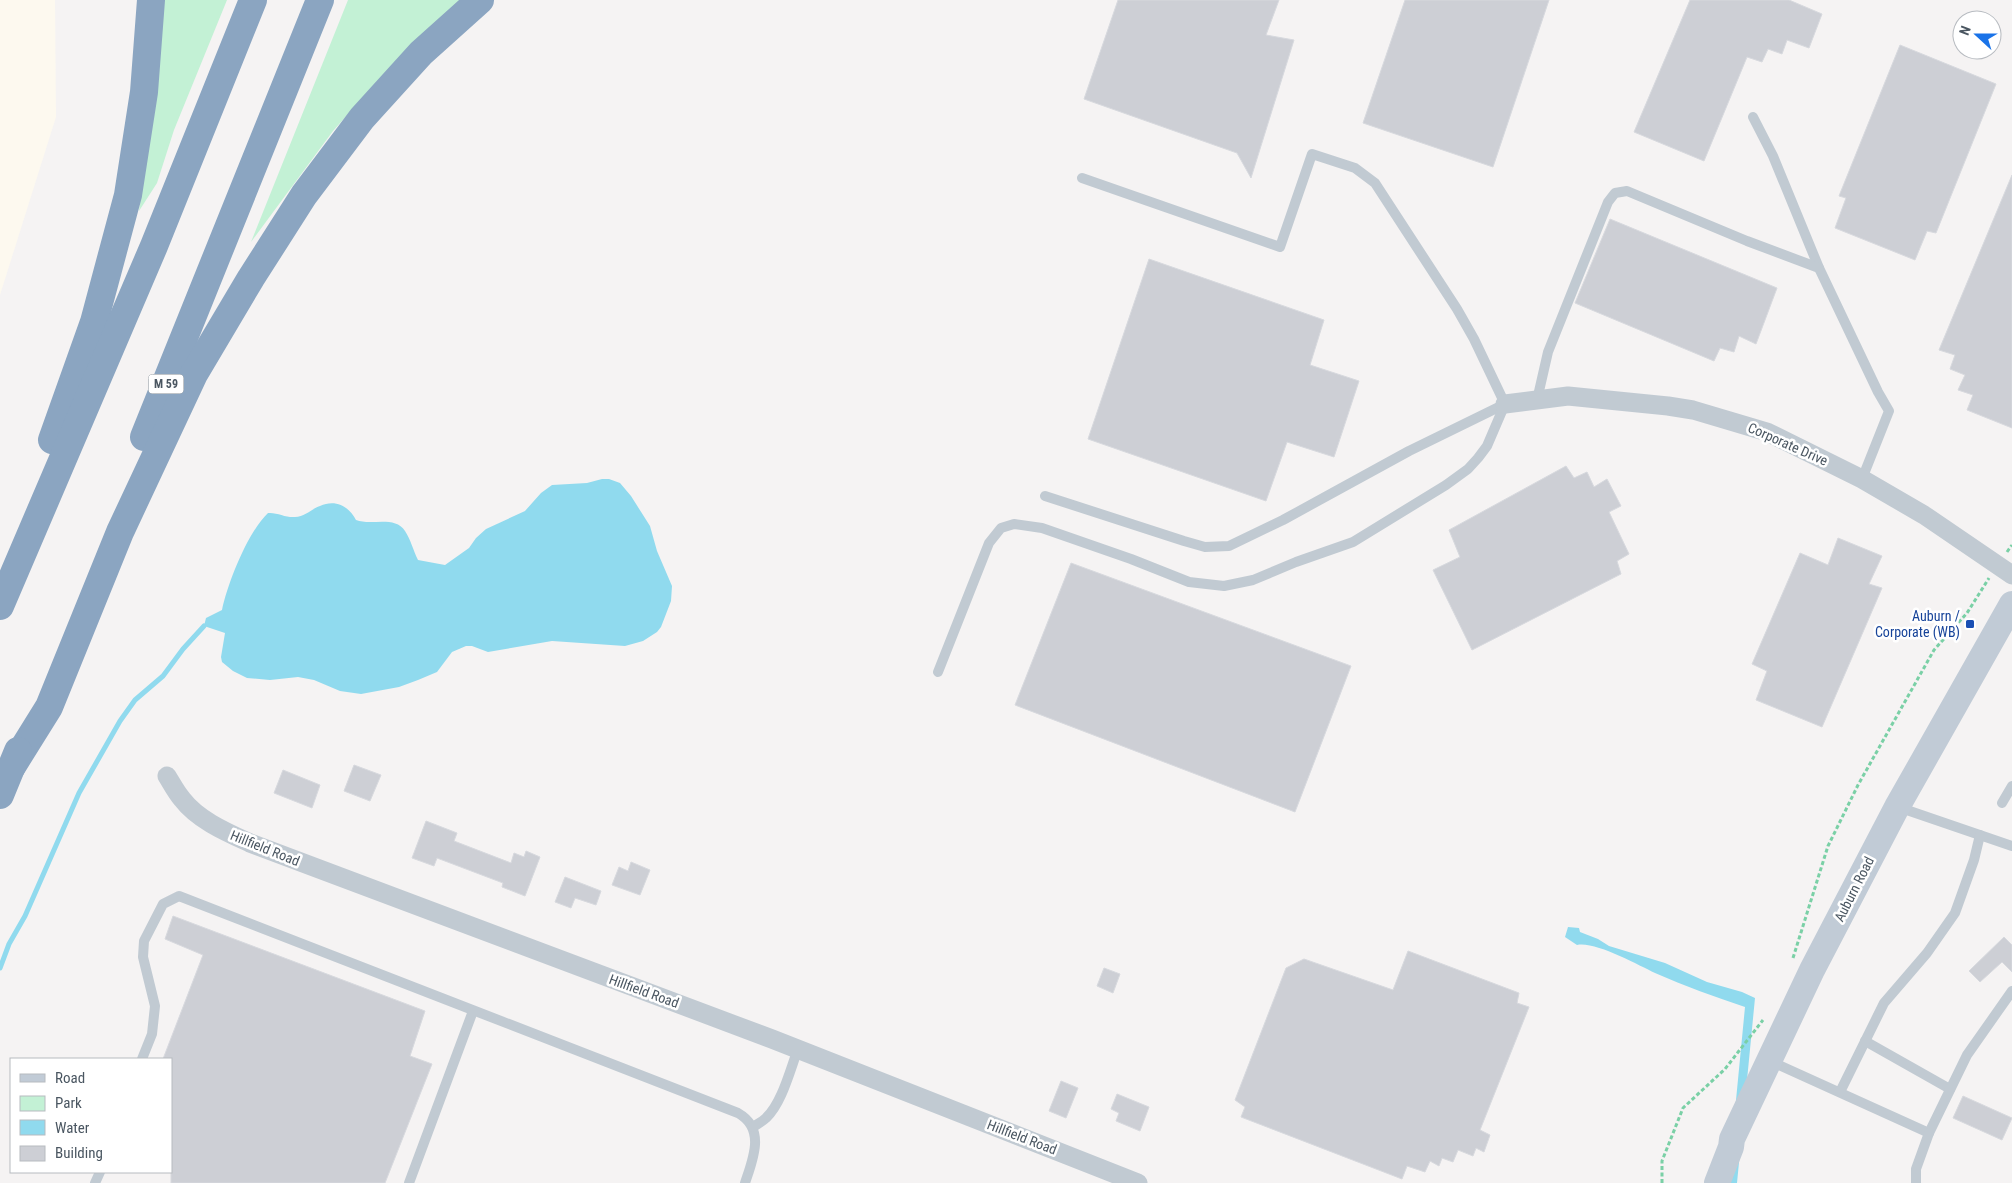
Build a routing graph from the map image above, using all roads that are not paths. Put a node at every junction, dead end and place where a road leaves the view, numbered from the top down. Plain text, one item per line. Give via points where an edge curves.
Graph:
1 (150, 0) edge
2 (253, 0) edge
3 (320, 0) edge
4 (480, 0) edge
5 (1753, 117) dead end
6 (1082, 178) dead end
7 (1820, 268) junction
8 (1537, 400) junction
9 (1505, 404) junction
10 (1862, 479) junction
11 (1045, 496) dead end
12 (2005, 570) edge
13 (0, 581) edge
14 (2012, 604) edge
15 (0, 606) edge
16 (938, 672) dead end
17 (11, 768) junction
18 (167, 776) dead end
19 (2012, 786) edge
20 (0, 795) edge
21 (2002, 803) dead end
22 (1897, 807) junction
23 (1980, 835) junction
24 (2012, 846) edge
25 (2012, 992) edge
26 (473, 1011) junction
27 (1866, 1041) junction
28 (798, 1049) junction
29 (142, 1058) edge
30 (1770, 1061) junction
31 (1950, 1090) junction
32 (1840, 1092) junction
33 (753, 1127) junction
34 (1929, 1133) junction
35 (409, 1183) edge
36 (746, 1183) edge
37 (1138, 1183) edge
38 (1717, 1183) edge
39 (1916, 1183) edge

1 - 13 highway via 144,92 128,196 94,322 56,432 11,541
2 - 15 highway via 154,246
3 - 17 highway, M 59
4 - 17 highway via 421,53 362,118 304,195 251,278 194,374 120,532 49,707
5 - 7 lane
6 - 9 lane via 1280,248 1312,154 1355,168 1375,183 1457,309
7 - 8 lane via 1628,191 1615,193 1608,202 1548,352
7 - 10 lane via 1889,411
8 - 9 street, Corporate Drive
8 - 10 street, Corporate Drive via 1568,396 1693,410 1767,432
9 - 11 lane via 1229,546 1205,547
9 - 16 lane via 1478,458 1446,485 1353,542 1253,580 1224,586 1189,582 1042,528 1014,524 1001,528 989,543
10 - 12 street, Corporate Drive via 1924,515
14 - 22 main road, Auburn Road
17 - 20 highway, M 59
18 - 28 street, Hillfield Road via 182,800 198,814 250,843
19 - 21 lane
22 - 23 lane
22 - 30 main road, Auburn Road via 1812,970
23 - 24 lane
23 - 27 lane via 1955,913 1927,953 1884,1003
25 - 31 lane via 1967,1055
26 - 29 lane via 179,896 163,904 144,941 143,957 156,1006 152,1034
26 - 33 lane via 738,1113
26 - 35 lane
27 - 31 lane
27 - 32 lane
28 - 33 lane via 772,1111
28 - 37 street, Hillfield Road
30 - 32 lane
30 - 38 main road, Auburn Road via 1732,1139 1732,1147
31 - 34 lane
32 - 34 lane
33 - 36 lane via 755,1152
34 - 39 lane via 1916,1169

